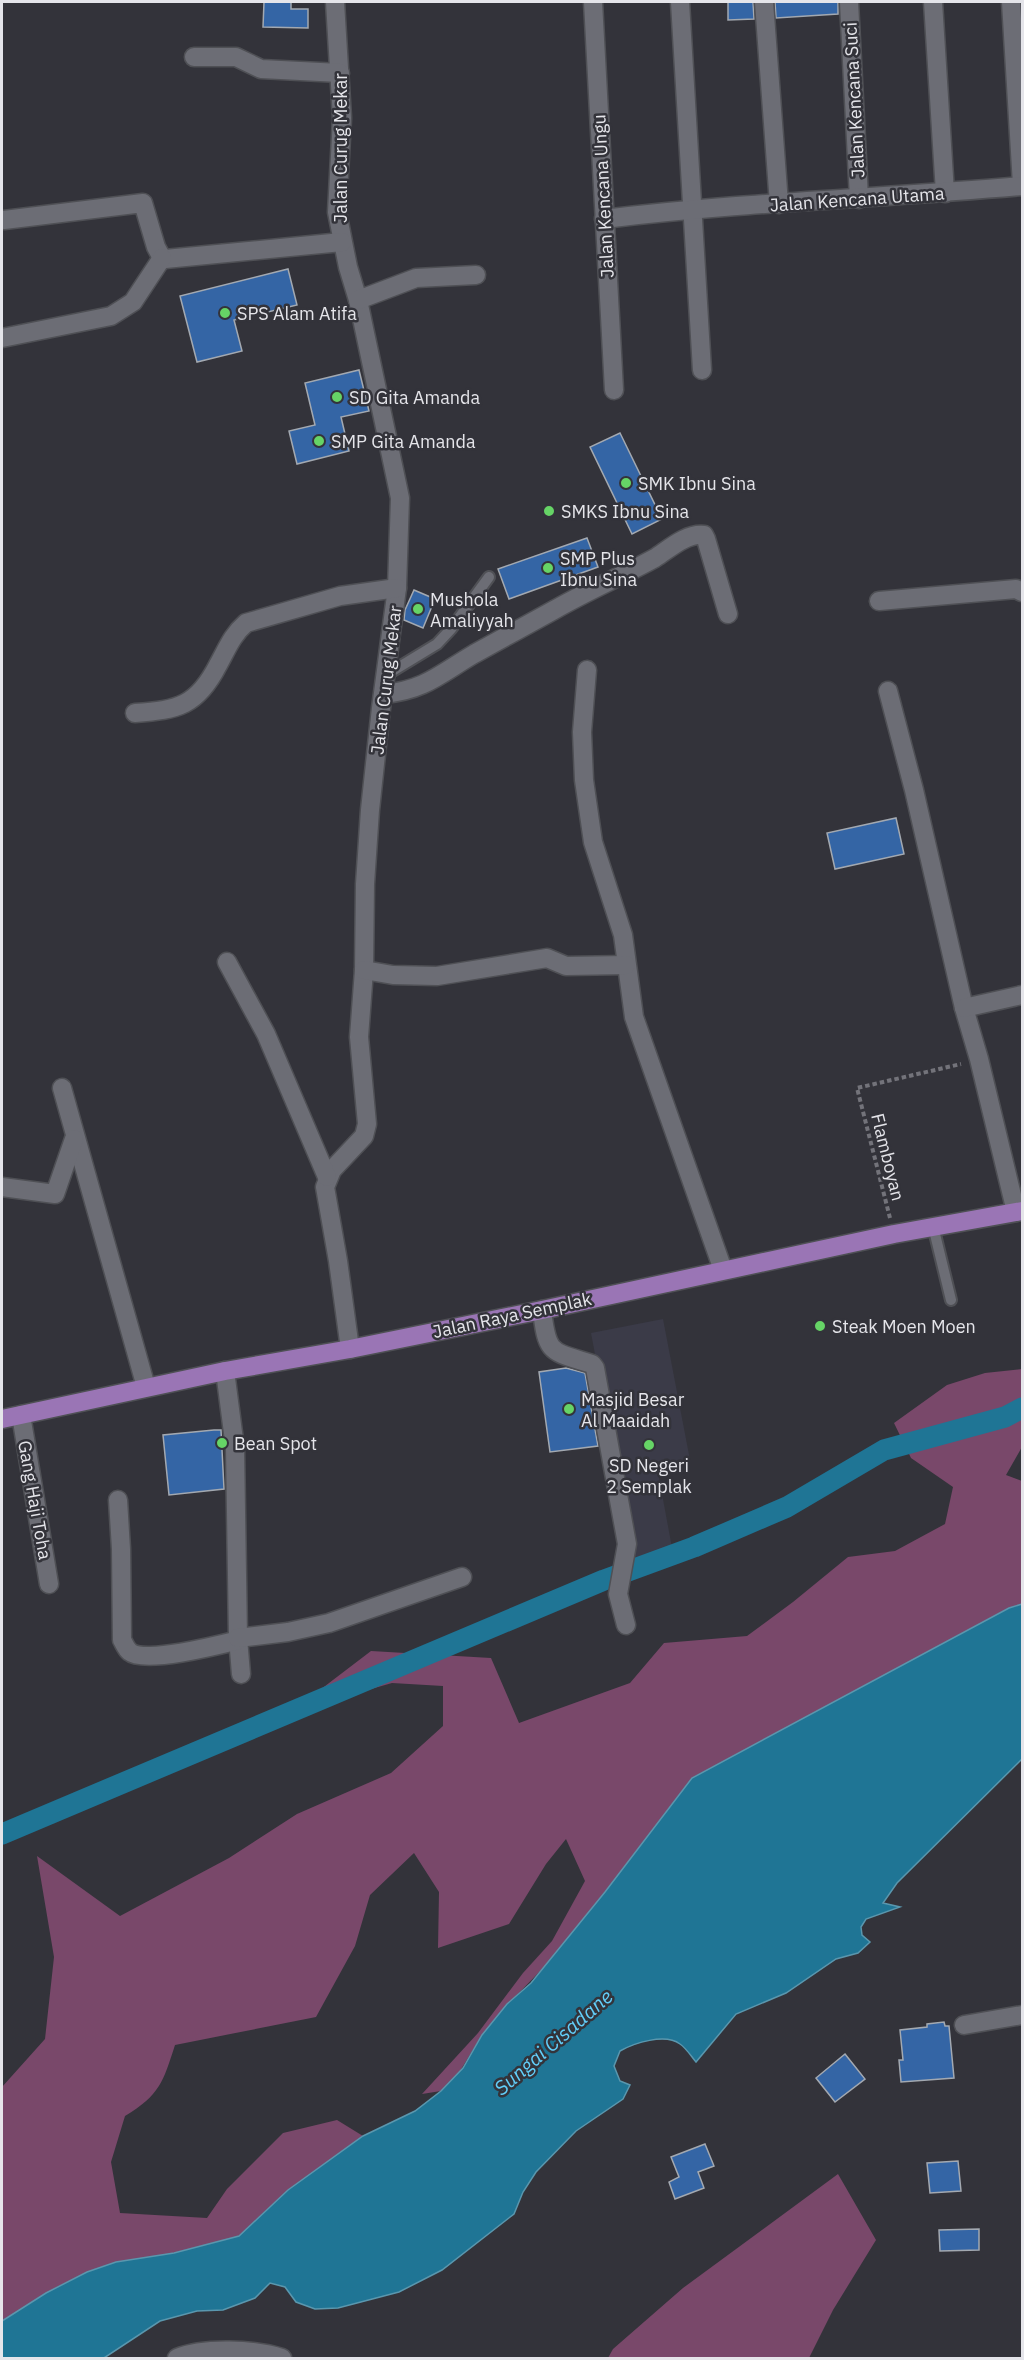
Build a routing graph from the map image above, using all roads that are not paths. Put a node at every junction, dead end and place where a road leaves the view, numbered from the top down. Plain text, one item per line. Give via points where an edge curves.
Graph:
1 (335, 2) edge
2 (593, 2) edge
3 (680, 2) edge
4 (764, 2) edge
5 (849, 2) edge
6 (933, 2) edge
7 (1011, 2) edge
8 (194, 57) dead end
9 (340, 73) junction
10 (1023, 185) edge
11 (945, 193) junction
12 (859, 199) junction
13 (779, 204) junction
14 (691, 208) junction
15 (604, 219) junction
16 (4, 220) dead end
17 (342, 242) junction
18 (162, 258) junction
19 (476, 275) dead end
20 (358, 300) junction
21 (2, 338) edge
22 (702, 370) dead end
23 (614, 390) dead end
24 (489, 577) dead end
25 (397, 588) junction
26 (1023, 592) edge
27 (879, 601) dead end
28 (728, 614) dead end
29 (587, 670) dead end
30 (386, 675) junction
31 (888, 691) dead end
32 (384, 694) junction
33 (135, 713) dead end
34 (227, 962) dead end
35 (626, 966) junction
36 (364, 970) junction
37 (1023, 994) edge
38 (964, 1008) junction
39 (62, 1088) dead end
40 (74, 1139) junction
41 (327, 1177) junction
42 (2, 1186) edge
43 (1019, 1212) edge
44 (933, 1226) junction
45 (723, 1270) junction
46 (951, 1300) dead end
47 (542, 1310) junction
48 (350, 1348) junction
49 (225, 1371) junction
50 (146, 1387) junction
51 (21, 1415) junction
52 (2, 1419) edge
53 (118, 1500) dead end
54 (462, 1577) dead end
55 (49, 1584) dead end
56 (626, 1625) dead end
57 (238, 1639) junction
58 (242, 1674) dead end
59 (1023, 2015) edge
60 (964, 2025) dead end
61 (216, 2355) edge
62 (177, 2358) edge
63 (282, 2358) edge

1 - 9 street, Jalan Curug Mekar
2 - 15 street, Jalan Kencana Ungu
3 - 14 street
4 - 13 street
5 - 12 street, Jalan Kencana Suci
6 - 11 street
7 - 10 street
8 - 9 street via 236,57 261,69
9 - 17 street, Jalan Curug Mekar via 337,212
10 - 11 street, Jalan Kencana Utama
11 - 12 street, Jalan Kencana Utama
12 - 13 street, Jalan Kencana Utama
13 - 14 street, Jalan Kencana Utama
14 - 15 street, Jalan Kencana Utama
14 - 22 street
15 - 23 street, Jalan Kencana Ungu
16 - 18 street via 143,202
17 - 18 street
17 - 20 street, Jalan Curug Mekar
18 - 21 street via 133,302 111,316
19 - 20 street via 416,278
20 - 25 street, Jalan Curug Mekar via 400,498
24 - 30 lane via 437,644
25 - 30 street, Jalan Curug Mekar
25 - 33 street via 340,596 246,623 236,632 205,687 183,706
26 - 27 street via 1016,589
28 - 32 street via 706,539 696,535 567,602 429,682 406,692
29 - 35 street via 582,732 584,780 593,842 623,935
30 - 32 street, Jalan Curug Mekar
31 - 38 street
32 - 36 street, Jalan Curug Mekar via 369,820
34 - 41 street via 266,1034
35 - 36 street via 566,966 547,958 437,975 393,975
35 - 45 street via 634,1017
36 - 41 street, Jalan Curug Mekar via 359,1037 367,1124 364,1136
37 - 38 street
38 - 43 street
39 - 40 street
40 - 42 street via 55,1194
40 - 50 street
41 - 48 street via 325,1187
43 - 44 main road, Jalan Raya Semplak
44 - 45 main road, Jalan Raya Semplak
44 - 46 lane
45 - 47 main road, Jalan Raya Semplak
47 - 48 main road, Jalan Raya Semplak
47 - 56 street via 544,1334 554,1352 595,1368 627,1544 618,1594
48 - 49 main road, Jalan Raya Semplak
49 - 50 main road, Jalan Raya Semplak
49 - 57 street via 235,1448
50 - 51 main road, Jalan Raya Semplak
51 - 52 main road, Jalan Raya Semplak
51 - 55 street, Gang Haji Toha
53 - 57 street via 122,1640 129,1652 152,1656
54 - 57 street via 329,1623
57 - 58 street
59 - 60 street
61 - 62 street
61 - 63 street via 246,2352

